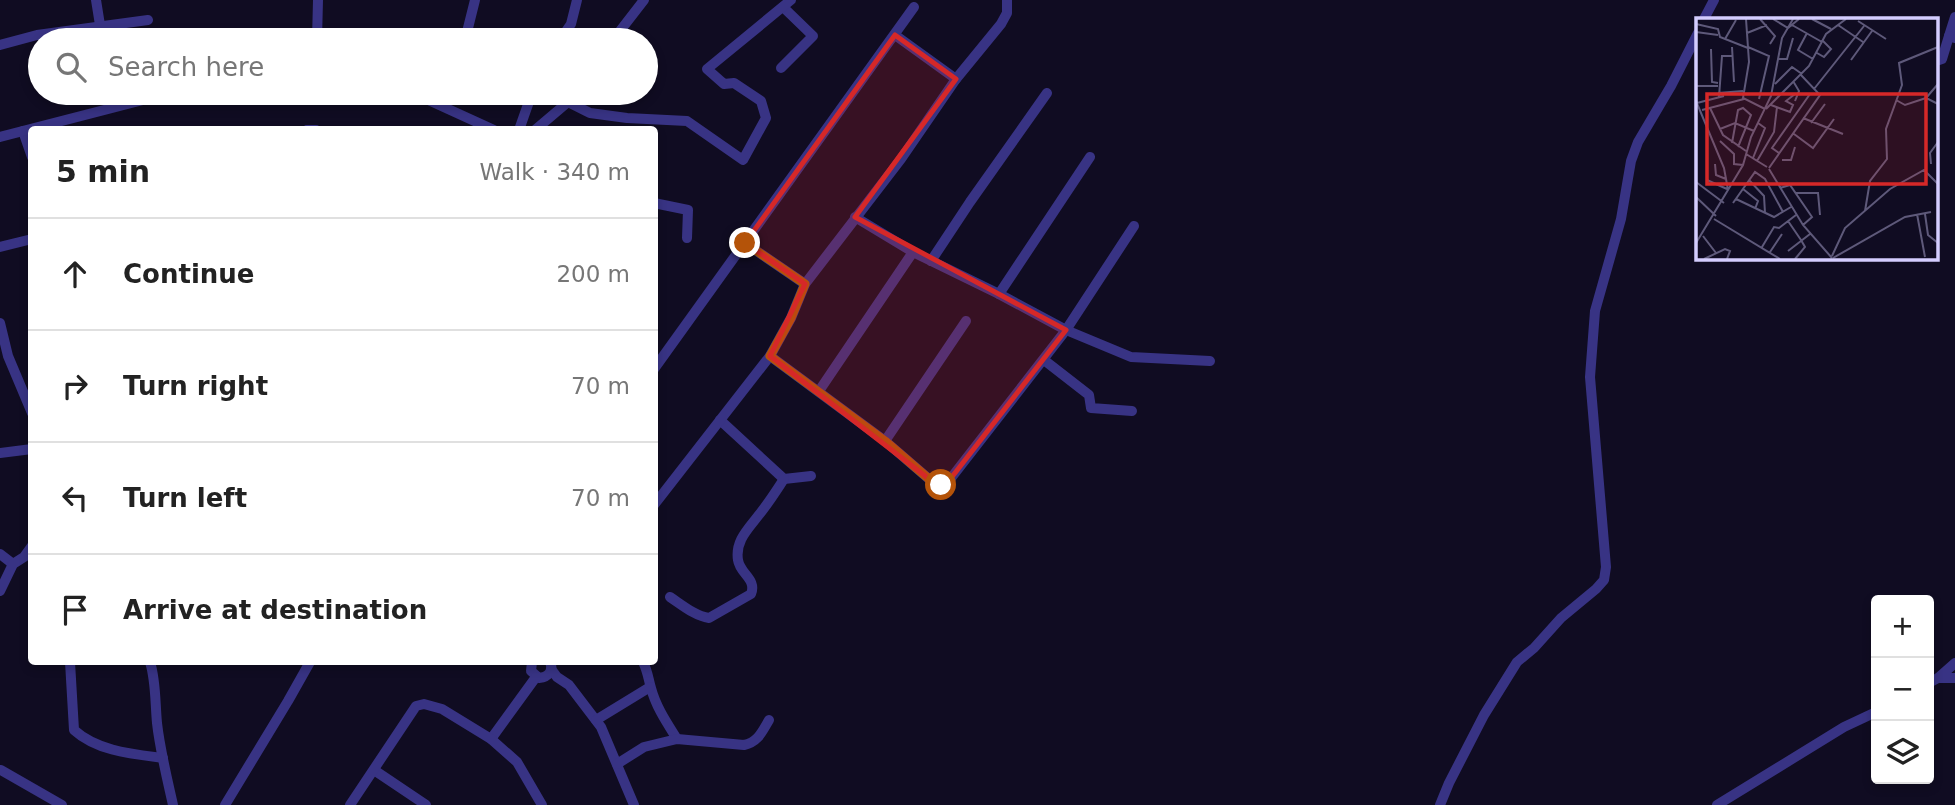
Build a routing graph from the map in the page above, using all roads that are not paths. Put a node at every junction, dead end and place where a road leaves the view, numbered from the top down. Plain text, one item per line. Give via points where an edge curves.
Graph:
1 (96, 0) edge
2 (318, 0) edge
3 (475, 0) edge
4 (577, 0) edge
5 (644, 0) edge
6 (1007, 0) edge
7 (1714, 0) edge
8 (787, 3) edge
9 (914, 7) dead end
10 (1955, 17) edge
11 (1705, 18) edge
12 (148, 20) dead end
13 (100, 25) junction
14 (81, 28) edge
15 (317, 28) edge
16 (468, 28) edge
17 (568, 28) edge
18 (622, 28) edge
19 (895, 35) junction
20 (28, 37) edge
21 (1696, 37) edge
22 (1952, 37) edge
23 (0, 45) edge
24 (1687, 55) junction
25 (1696, 59) edge
26 (1938, 60) edge
27 (781, 68) dead end
28 (956, 79) junction
29 (1047, 93) dead end
30 (124, 105) edge
31 (439, 105) edge
32 (528, 105) edge
33 (563, 105) edge
34 (581, 105) edge
35 (627, 118) junction
36 (42, 126) edge
37 (485, 126) edge
38 (520, 126) edge
39 (539, 126) edge
40 (627, 126) edge
41 (28, 130) edge
42 (23, 131) junction
43 (0, 137) edge
44 (28, 145) edge
45 (1090, 157) dead end
46 (658, 204) edge
47 (855, 217) junction
48 (1134, 226) dead end
49 (687, 238) dead end
50 (28, 240) edge
51 (745, 243) junction
52 (0, 247) edge
53 (912, 252) junction
54 (930, 261) junction
55 (805, 284) junction
56 (999, 294) junction
57 (966, 321) dead end
58 (0, 323) edge
59 (1066, 330) junction
60 (1, 338) edge
61 (770, 356) junction
62 (1044, 360) junction
63 (1210, 361) dead end
64 (658, 363) edge
65 (819, 391) junction
66 (28, 404) edge
67 (1132, 411) dead end
68 (720, 421) junction
69 (885, 441) junction
70 (28, 450) edge
71 (0, 453) edge
72 (811, 476) dead end
73 (784, 479) junction
74 (658, 500) edge
75 (28, 552) edge
76 (0, 554) edge
77 (13, 564) junction
78 (0, 592) edge
79 (670, 597) dead end
80 (1955, 663) edge
81 (70, 665) edge
82 (150, 665) edge
83 (308, 665) edge
84 (644, 665) edge
85 (531, 667) edge
86 (551, 668) edge
87 (1955, 678) edge
88 (1934, 679) edge
89 (1934, 680) edge
90 (650, 687) junction
91 (1871, 714) edge
92 (596, 720) junction
93 (769, 720) dead end
94 (491, 739) junction
95 (677, 739) junction
96 (163, 758) junction
97 (617, 764) junction
98 (1, 770) edge
99 (374, 770) junction
100 (62, 805) edge
101 (173, 805) edge
102 (225, 805) edge
103 (350, 805) edge
104 (426, 805) edge
105 (542, 805) edge
106 (634, 805) edge
107 (1440, 805) edge
108 (1717, 805) edge

1 - 13 street
2 - 15 street
3 - 16 street
4 - 17 street
5 - 18 street
6 - 28 street via 1001,24
7 - 11 street
8 - 27 street via 813,36
8 - 35 street via 707,69 724,84 734,83 761,101 766,118 743,160 687,121
9 - 19 street
10 - 22 street
12 - 13 street
13 - 14 street
19 - 28 street
19 - 51 street
20 - 23 street
21 - 24 street
22 - 26 street
24 - 25 street
24 - 107 street via 1631,161 1621,219 1595,311 1590,377 1604,580 1517,662 1484,715
28 - 47 street
29 - 54 street
30 - 36 street
31 - 37 street
32 - 38 street
33 - 39 street
34 - 35 street via 590,113
35 - 40 street
41 - 42 street
42 - 43 street
42 - 44 street
45 - 56 street
46 - 49 street via 688,209
47 - 53 street
47 - 55 street
48 - 59 street
50 - 52 street
51 - 55 street
51 - 64 street
53 - 54 street
53 - 65 street
54 - 56 street
55 - 61 street
56 - 59 street
57 - 69 street
58 - 60 street
59 - 62 street
59 - 63 street via 1131,357
60 - 66 street
61 - 65 street
61 - 68 street
62 - 67 street via 1089,395 1091,408
62 - 69 street via 948,482 937,484 929,479
65 - 69 street
68 - 73 street
68 - 74 street
70 - 71 street
72 - 73 street
73 - 79 street via 739,545 738,558 752,582 751,594 709,618
75 - 77 street
76 - 77 street
77 - 78 street
80 - 88 street
81 - 96 street via 74,730 103,746
82 - 96 street
83 - 102 street
84 - 90 street
85 - 86 street via 539,678
85 - 94 street
86 - 92 street
87 - 89 street
90 - 92 street
90 - 95 street
91 - 108 street
92 - 97 street
93 - 95 street via 759,738 744,745
94 - 99 street via 442,709 420,704
94 - 105 street via 517,762
95 - 97 street via 644,747
96 - 101 street
97 - 106 street
98 - 100 street
99 - 103 street
99 - 104 street

